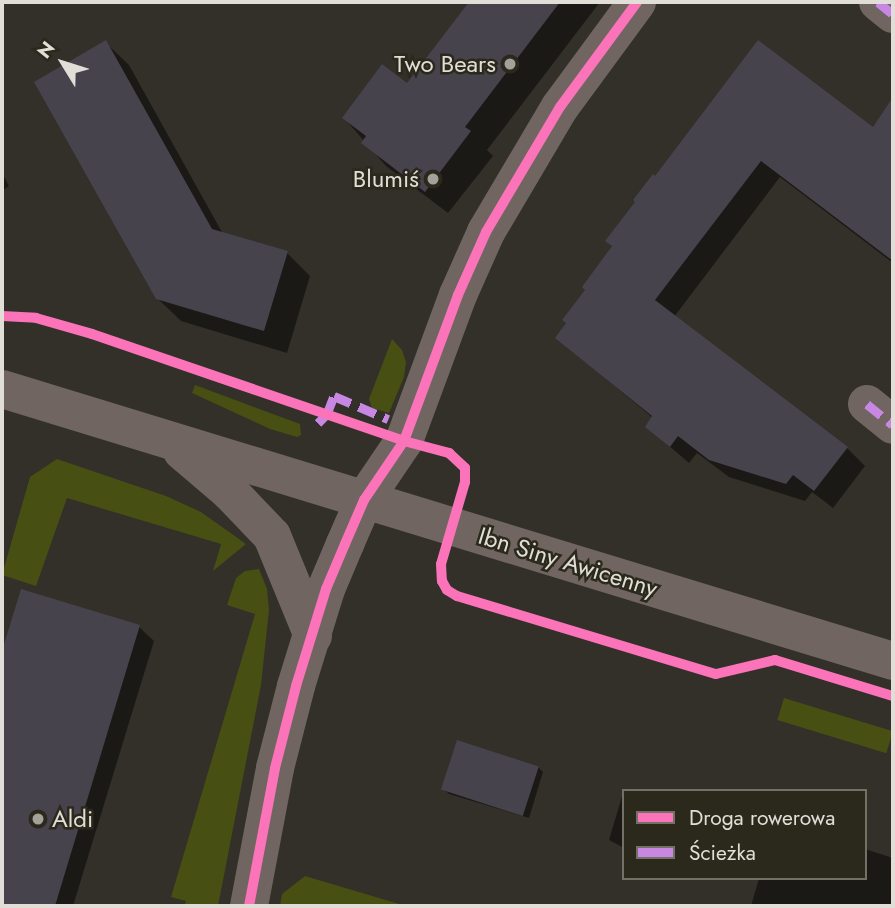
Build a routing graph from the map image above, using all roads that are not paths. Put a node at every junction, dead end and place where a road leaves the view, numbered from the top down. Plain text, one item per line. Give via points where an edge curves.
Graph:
1 (637, 2) edge
2 (878, 2) edge
3 (893, 14) edge
4 (2, 390) edge
5 (169, 441) junction
6 (364, 500) junction
7 (313, 636) junction
8 (893, 661) edge
9 (249, 906) edge

1 - 6 street via 560,107 504,200 458,295 404,441
2 - 3 street
4 - 5 street, Ibn Siny Awicenny
5 - 6 street, Ibn Siny Awicenny
5 - 7 street via 229,491 272,536
6 - 7 street via 326,589
6 - 8 street, Ibn Siny Awicenny
7 - 9 street via 275,768

